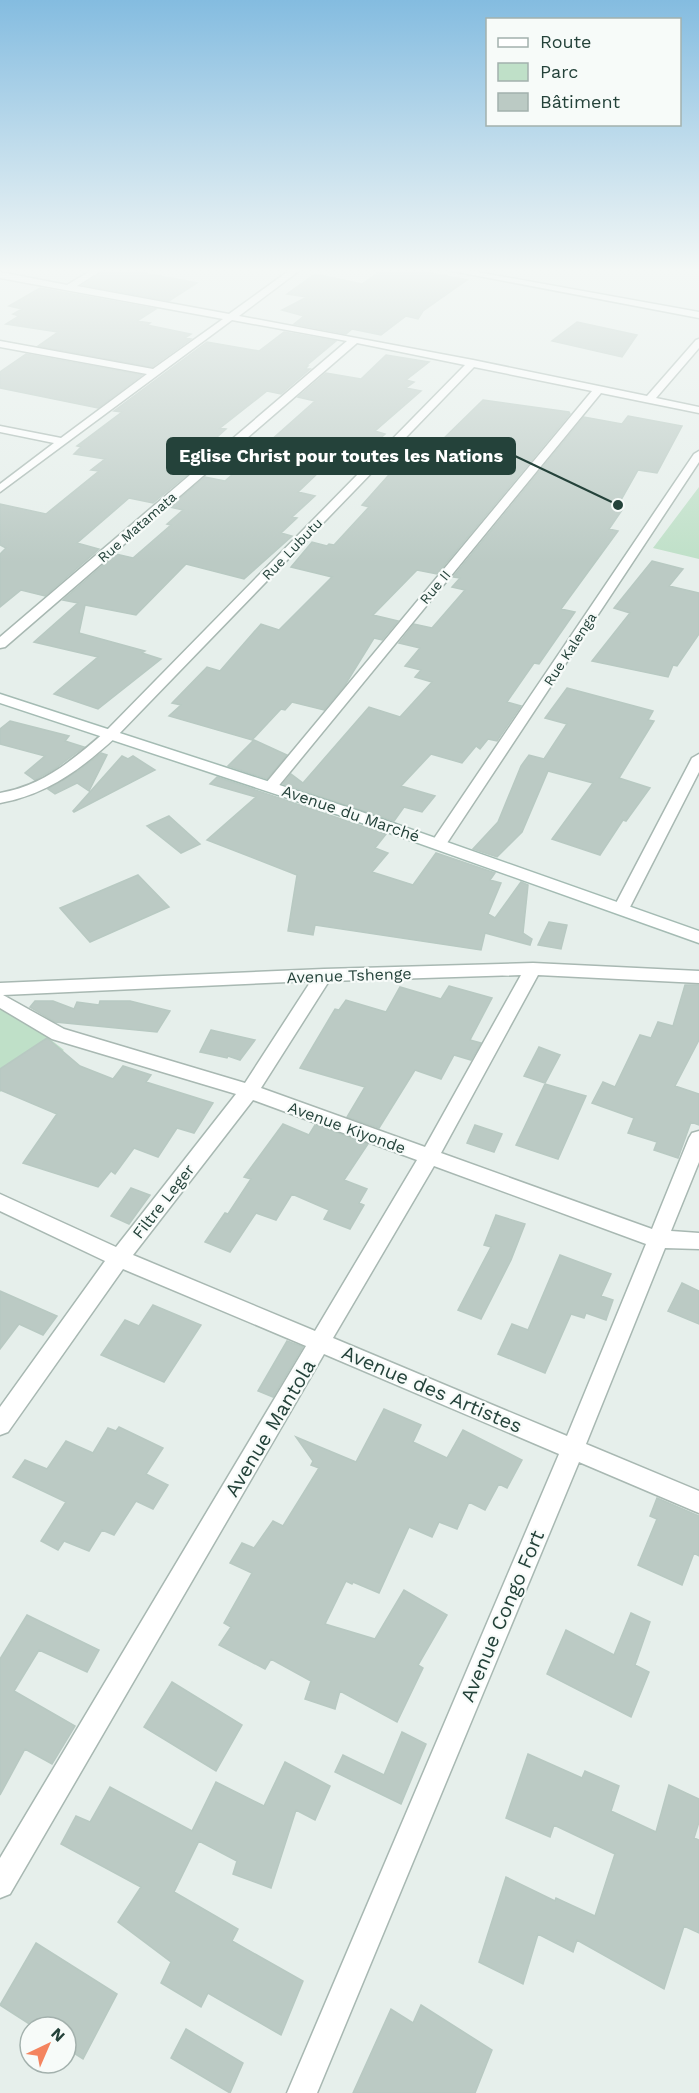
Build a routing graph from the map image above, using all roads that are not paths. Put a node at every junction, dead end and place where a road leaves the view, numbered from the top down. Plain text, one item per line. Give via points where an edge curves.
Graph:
1 (129, 368) edge
2 (159, 368) edge
3 (323, 368) edge
4 (468, 368) edge
5 (496, 368) edge
6 (676, 368) edge
7 (153, 372) junction
8 (599, 389) junction
9 (649, 399) junction
10 (699, 410) edge
11 (0, 429) edge
12 (62, 441) junction
13 (699, 454) edge
14 (0, 489) edge
15 (0, 644) edge
16 (0, 698) edge
17 (111, 734) junction
18 (699, 758) edge
19 (271, 786) junction
20 (0, 798) edge
21 (439, 843) junction
22 (622, 907) junction
23 (699, 937) edge
24 (533, 969) junction
25 (324, 975) junction
26 (699, 977) edge
27 (0, 989) edge
28 (0, 1000) edge
29 (249, 1091) junction
30 (699, 1137) edge
31 (429, 1157) junction
32 (0, 1202) edge
33 (656, 1239) junction
34 (699, 1241) edge
35 (118, 1258) junction
36 (321, 1342) junction
37 (0, 1425) edge
38 (573, 1449) junction
39 (699, 1502) edge
40 (0, 1884) edge
41 (302, 2093) edge

1 - 7 street
2 - 7 street
3 - 15 street, Rue Matamata
4 - 17 street, Rue Lubutu
5 - 8 street
6 - 9 street
7 - 12 street
8 - 9 street
8 - 19 street, Rue II
9 - 10 street
11 - 12 street
12 - 14 street
13 - 21 street, Rue Kalenga
16 - 17 street, Avenue du Marché
17 - 19 street, Avenue du Marché
17 - 20 street, Rue Lubutu via 47,785
18 - 22 street
19 - 21 street, Avenue du Marché
21 - 22 street, Avenue du Marché
22 - 23 street, Avenue du Marché
24 - 25 street, Avenue Tshenge
24 - 26 street, Avenue Tshenge
24 - 31 street, Avenue Mantola
25 - 27 street, Avenue Tshenge
25 - 29 street, Filtre Leger
28 - 29 street, Avenue Kiyonde via 58,1034
29 - 31 street, Avenue Kiyonde
29 - 35 street, Filtre Leger
30 - 33 street, Avenue Congo Fort
31 - 33 street, Avenue Kiyonde
31 - 36 street, Avenue Mantola
32 - 35 street, Avenue des Artistes
33 - 34 street, Avenue Kiyonde
33 - 38 street, Avenue Congo Fort
35 - 36 street, Avenue des Artistes
35 - 37 street, Filtre Leger
36 - 38 street, Avenue des Artistes
36 - 40 street, Avenue Mantola
38 - 39 street, Avenue des Artistes
38 - 41 street, Avenue Congo Fort

